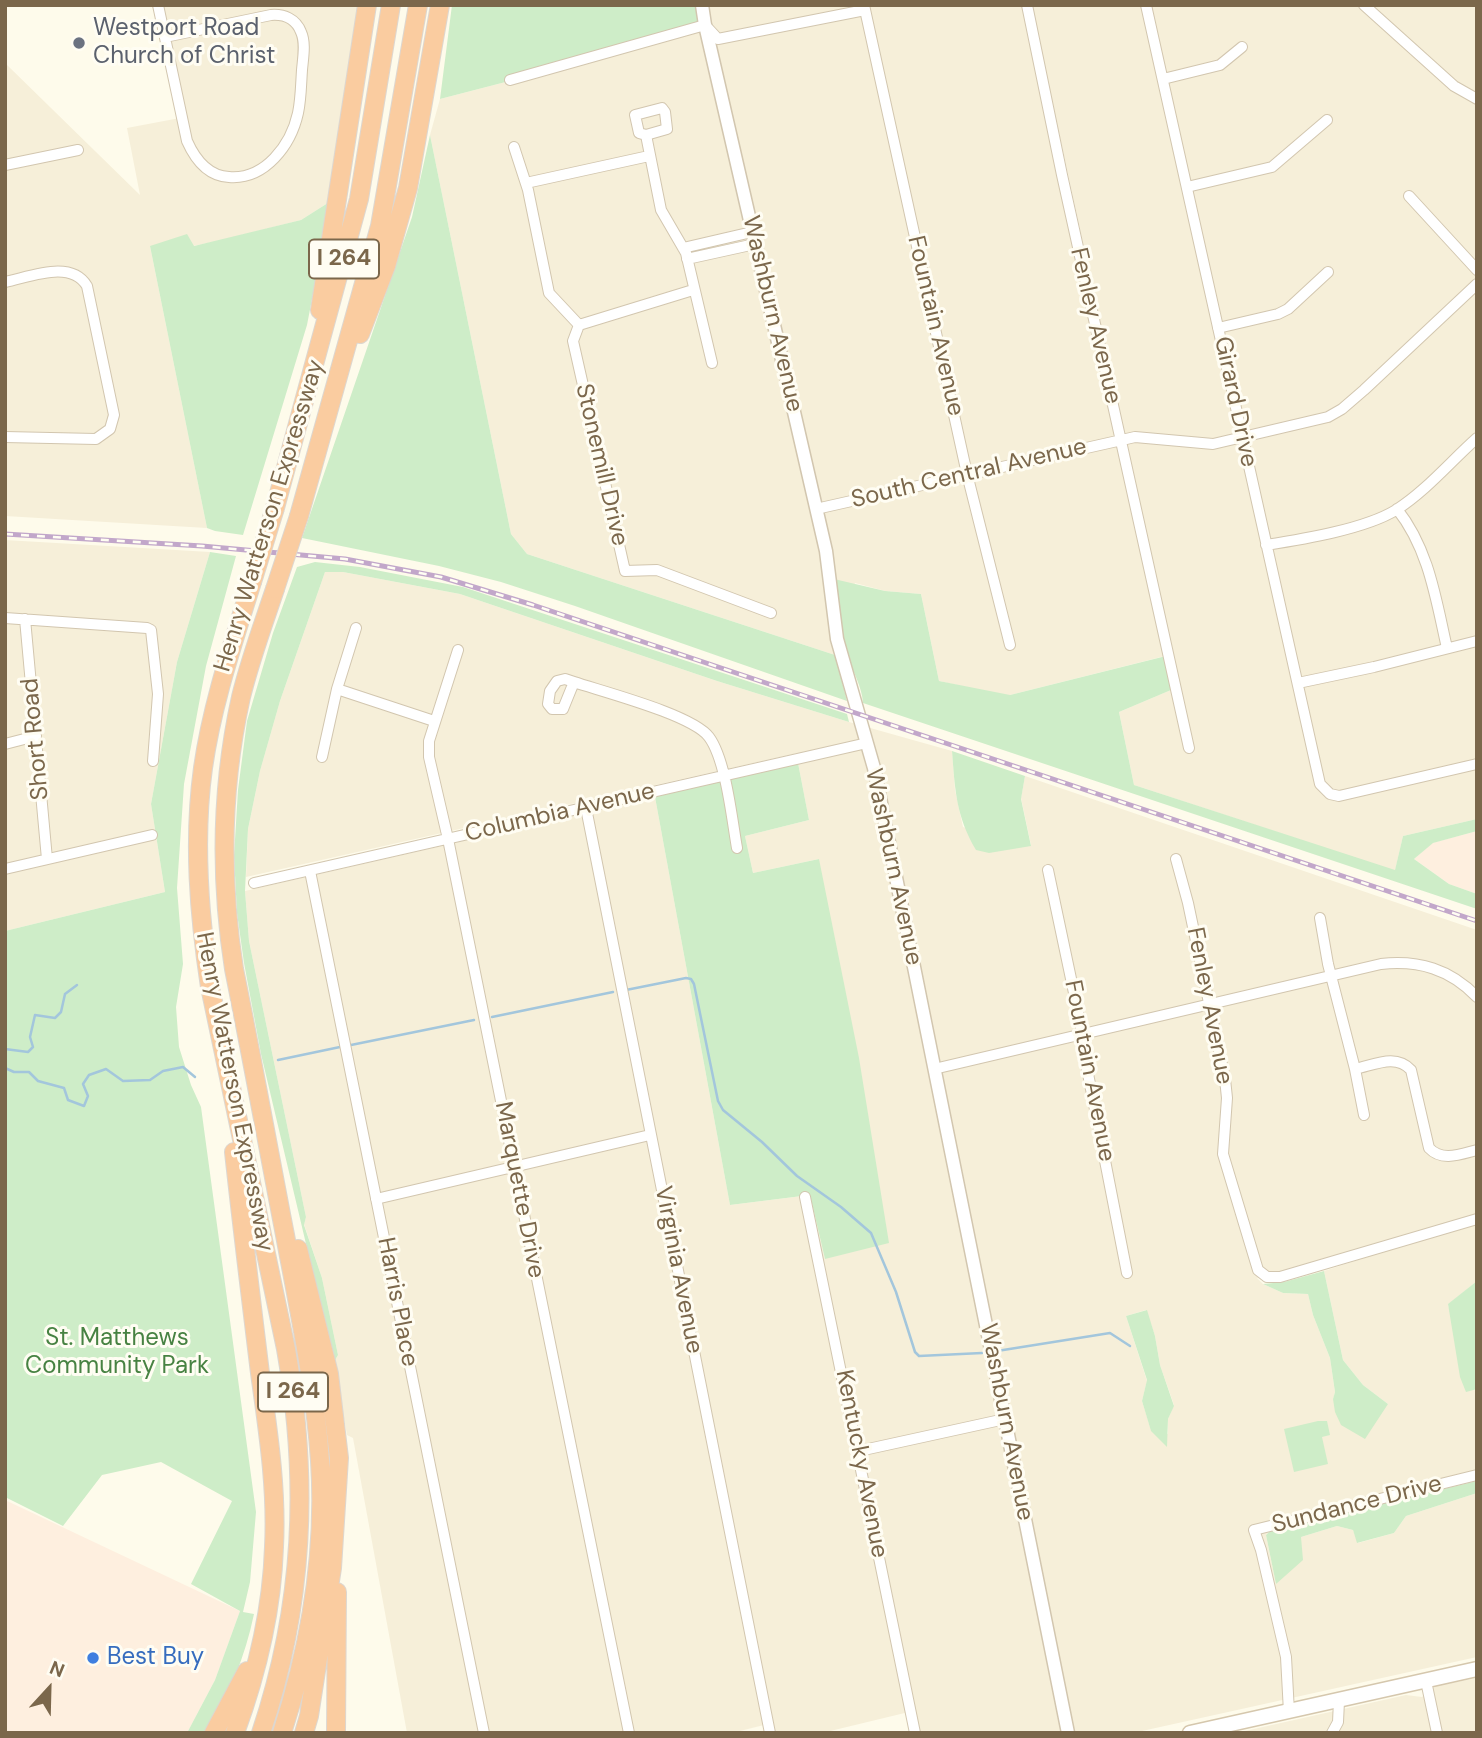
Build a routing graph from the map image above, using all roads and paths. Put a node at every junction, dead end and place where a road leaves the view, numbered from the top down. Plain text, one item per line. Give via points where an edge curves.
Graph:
1 (158, 5) edge
2 (367, 5) edge
3 (391, 5) edge
4 (418, 5) edge
5 (440, 5) edge
6 (702, 5) edge
7 (1027, 5) edge
8 (1146, 5) edge
9 (1364, 5) edge
10 (864, 8) edge
11 (705, 25) junction
12 (165, 37) junction
13 (1242, 47) dead end
14 (1163, 79) junction
15 (510, 80) dead end
16 (1477, 99) edge
17 (1327, 120) dead end
18 (646, 135) dead end
19 (514, 147) dead end
20 (78, 150) dead end
21 (649, 156) junction
22 (5, 165) edge
23 (526, 183) junction
24 (1187, 187) junction
25 (1409, 196) dead end
26 (754, 238) junction
27 (685, 254) junction
28 (1477, 270) edge
29 (1328, 272) dead end
30 (5, 282) edge
31 (1477, 284) edge
32 (693, 290) junction
33 (579, 326) junction
34 (1218, 328) junction
35 (712, 363) dead end
36 (5, 437) edge
37 (1241, 438) junction
38 (1477, 438) edge
39 (1121, 440) junction
40 (292, 450) junction
41 (316, 455) junction
42 (967, 474) junction
43 (816, 509) junction
44 (1397, 509) junction
45 (1266, 545) junction
46 (771, 613) dead end
47 (5, 618) edge
48 (25, 619) junction
49 (356, 628) dead end
50 (1477, 641) edge
51 (1010, 645) dead end
52 (1447, 648) junction
53 (458, 650) dead end
54 (574, 682) dead end
55 (1298, 683) junction
56 (337, 689) junction
57 (434, 721) junction
58 (36, 736) junction
59 (867, 743) junction
60 (5, 744) edge
61 (1189, 748) dead end
62 (322, 757) dead end
63 (153, 761) dead end
64 (1477, 764) edge
65 (723, 776) junction
66 (586, 808) junction
67 (152, 835) dead end
68 (448, 839) junction
69 (737, 848) dead end
70 (47, 859) junction
71 (1176, 859) dead end
72 (5, 869) edge
73 (1048, 870) dead end
74 (310, 871) junction
75 (254, 883) dead end
76 (1320, 918) dead end
77 (1331, 975) junction
78 (1477, 997) edge
79 (1209, 1005) junction
80 (1082, 1035) junction
81 (223, 1054) junction
82 (253, 1065) junction
83 (934, 1069) junction
84 (1355, 1069) junction
85 (1364, 1115) dead end
86 (650, 1135) junction
87 (1477, 1150) edge
88 (514, 1166) junction
89 (805, 1196) dead end
90 (376, 1199) junction
91 (1477, 1219) edge
92 (1127, 1273) dead end
93 (1005, 1419) junction
94 (859, 1451) junction
95 (1477, 1475) edge
96 (332, 1568) junction
97 (260, 1650) junction
98 (1477, 1670) edge
99 (1426, 1681) junction
100 (1339, 1701) junction
101 (1289, 1712) junction
102 (336, 1732) edge
103 (214, 1733) edge
104 (235, 1733) edge
105 (261, 1733) edge
106 (282, 1733) edge
107 (304, 1733) edge
108 (484, 1733) edge
109 (629, 1733) edge
110 (770, 1733) edge
111 (915, 1733) edge
112 (1068, 1733) edge
113 (1190, 1733) edge
114 (1332, 1733) edge
115 (1437, 1733) edge

1 - 12 street
2 - 40 highway via 335,224
3 - 40 highway, Henry Watterson Expressway / I 264 via 359,199
4 - 41 highway, Henry Watterson Expressway / I 264 via 380,226
5 - 41 highway via 408,188 386,265
6 - 11 street, Washburn Avenue
7 - 39 street, Fenley Avenue
8 - 14 street, Girard Drive
9 - 16 street via 1454,86
10 - 11 street via 718,39
10 - 42 street, Fountain Avenue
11 - 15 street
11 - 26 street, Washburn Avenue
12 - 12 street via 187,141 197,160 210,172 228,177 248,176 268,164 288,140 298,114 304,41 297,26 287,17 271,15
13 - 14 street via 1220,65
14 - 24 street, Girard Drive
17 - 24 street via 1272,167
18 - 21 street
19 - 23 street
20 - 22 street
21 - 23 street
21 - 27 street via 661,210
23 - 33 street via 549,293
24 - 34 street, Girard Drive
25 - 28 street
26 - 27 street
26 - 43 street, Washburn Avenue
27 - 32 street
29 - 34 street via 1288,309
30 - 36 street via 63,271 83,279 114,415 110,429 96,439
31 - 37 street, South Central Avenue via 1342,409 1313,421
32 - 33 street
32 - 35 street
33 - 46 street, Stonemill Drive via 573,341 625,571 657,570
34 - 37 street, Girard Drive
37 - 39 street, South Central Avenue via 1199,444 1150,437
37 - 45 street, Girard Drive
38 - 44 street
39 - 42 street, South Central Avenue
39 - 61 street, Fenley Avenue
40 - 81 highway, Henry Watterson Expressway / I 264, bridge via 217,700 203,769 198,867 202,935
41 - 82 highway, Henry Watterson Expressway / I 264, bridge via 247,674 227,783 227,921
42 - 43 street, South Central Avenue
42 - 51 street, Fountain Avenue
43 - 59 street, Washburn Avenue via 826,551 835,633
44 - 45 street via 1362,524
44 - 52 street via 1425,556
45 - 55 street, Girard Drive
47 - 48 street
48 - 58 street, Short Road
48 - 63 street via 151,630 158,694
49 - 56 street
50 - 52 street
52 - 55 street
53 - 57 street, Marquette Drive
54 - 65 street via 701,728 713,744
55 - 64 street, Girard Drive via 1320,784 1330,793 1362,792
56 - 57 street
56 - 62 street
57 - 68 street, Marquette Drive via 429,757
58 - 60 street
58 - 70 street, Short Road
59 - 65 street, Columbia Avenue
59 - 83 street, Washburn Avenue
65 - 66 street, Columbia Avenue
65 - 69 street
66 - 68 street, Columbia Avenue
66 - 86 street, Virginia Avenue
67 - 70 street
68 - 74 street, Columbia Avenue
68 - 88 street, Marquette Drive
70 - 72 street
71 - 79 street, Fenley Avenue
73 - 80 street, Fountain Avenue
74 - 75 street, Columbia Avenue
74 - 90 street, Harris Place
76 - 77 street
77 - 78 street via 1381,964 1420,964 1444,972
77 - 79 street
77 - 84 street
79 - 80 street
79 - 91 street, Fenley Avenue via 1227,1089 1223,1154 1254,1262 1262,1275 1280,1277
80 - 83 street
80 - 92 street, Fountain Avenue
81 - 97 highway via 274,1489 273,1565
81 - 105 highway, Henry Watterson Expressway / I 264 via 286,1349 300,1465 301,1518 292,1607
82 - 96 highway via 332,1395 339,1458
82 - 106 highway, Henry Watterson Expressway / I 264 via 311,1378 320,1464 315,1591
83 - 93 street, Washburn Avenue
84 - 85 street
84 - 87 street via 1391,1060 1408,1066 1429,1148 1442,1156
86 - 88 street
86 - 110 street, Virginia Avenue
88 - 90 street
88 - 109 street, Marquette Drive
89 - 94 street, Kentucky Avenue
90 - 108 street, Harris Place
93 - 94 street
93 - 112 street, Washburn Avenue
94 - 111 street, Kentucky Avenue
95 - 101 street, Sundance Drive via 1254,1530 1286,1657
96 - 102 highway via 337,1594
96 - 107 highway
97 - 103 highway
97 - 104 highway
98 - 99 main road
99 - 100 main road
99 - 115 street
100 - 101 main road
100 - 114 street via 1338,1722
101 - 113 main road

